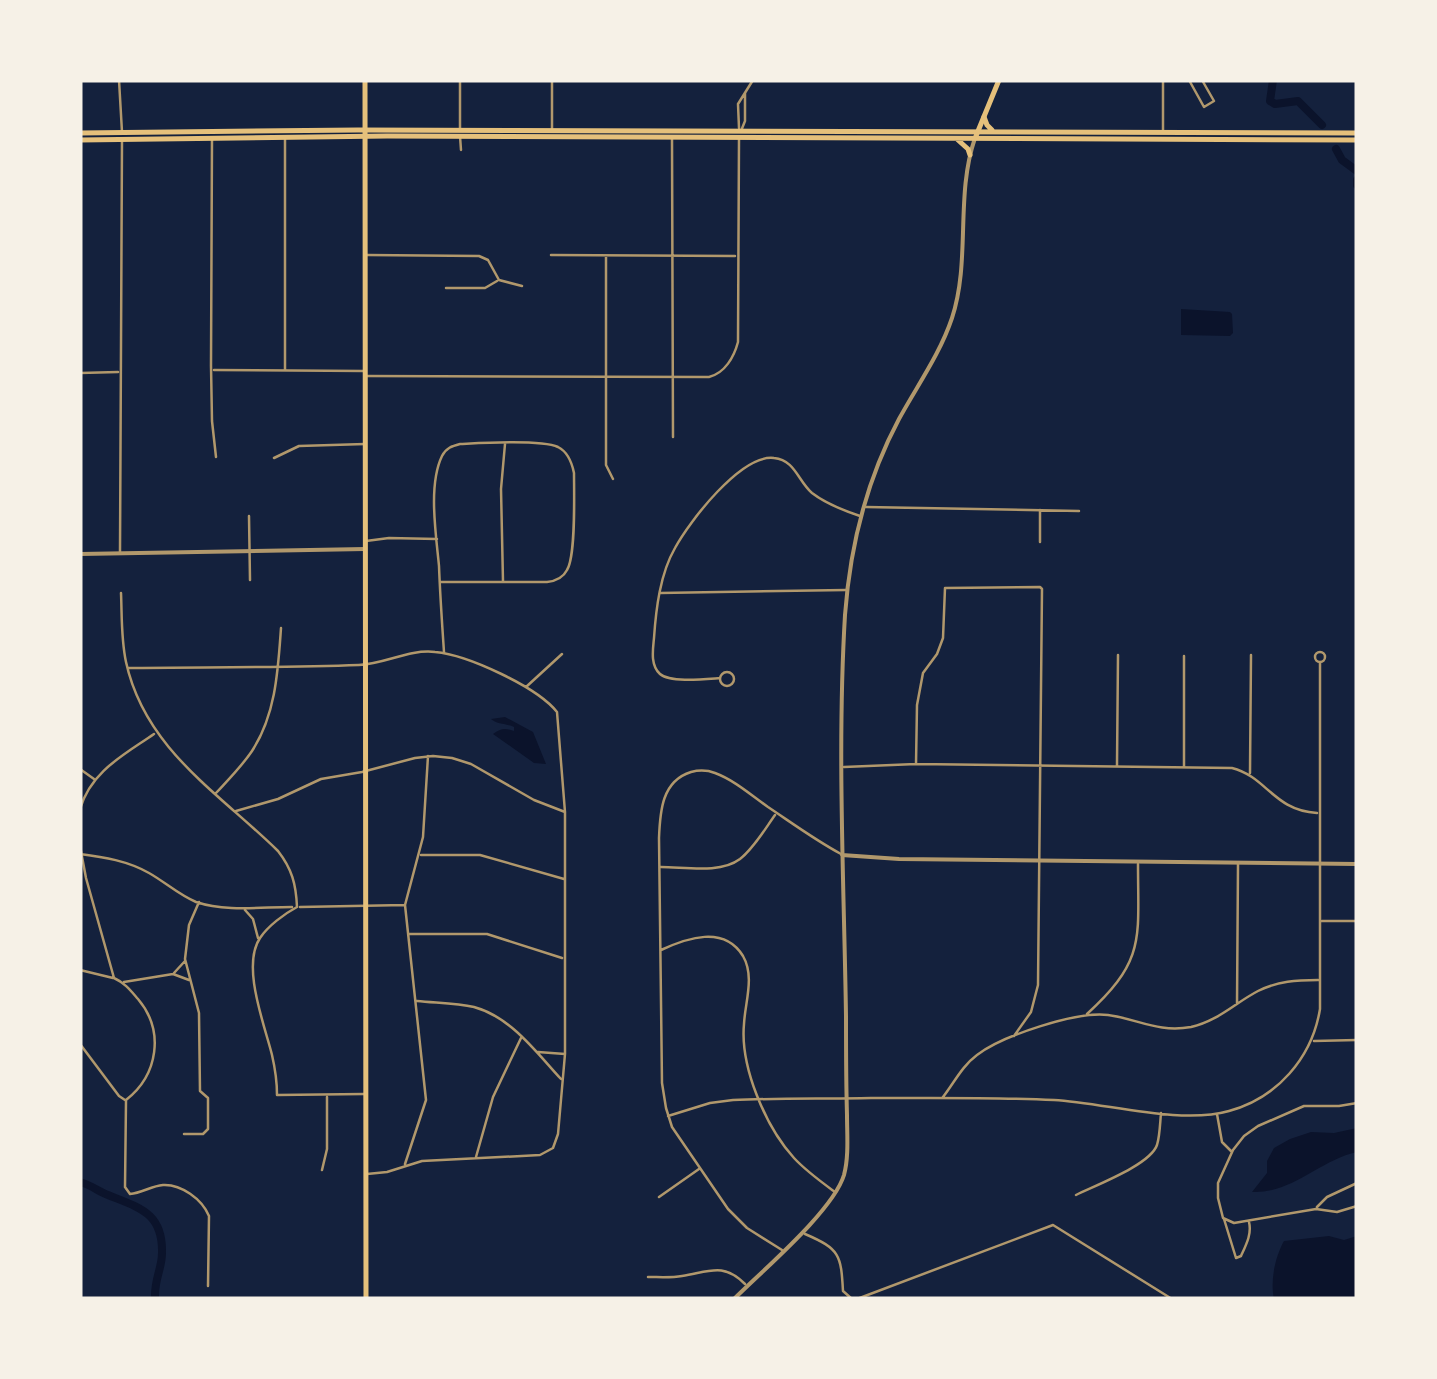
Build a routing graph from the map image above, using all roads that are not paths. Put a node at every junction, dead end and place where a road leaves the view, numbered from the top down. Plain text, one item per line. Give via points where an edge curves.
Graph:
1 (119, 80) edge
2 (365, 80) edge
3 (460, 80) edge
4 (552, 80) edge
5 (754, 80) edge
6 (999, 80) edge
7 (1164, 80) edge
8 (1189, 80) edge
9 (1202, 80) edge
10 (984, 117) junction
11 (994, 132) junction
12 (365, 133) junction
13 (460, 134) junction
14 (552, 134) junction
15 (212, 135) junction
16 (284, 135) junction
17 (673, 135) junction
18 (739, 135) junction
19 (976, 135) junction
20 (1163, 135) junction
21 (80, 136) edge
22 (122, 136) junction
23 (1357, 136) edge
24 (955, 138) junction
25 (460, 150) dead end
26 (970, 155) junction
27 (366, 255) junction
28 (551, 255) dead end
29 (606, 256) junction
30 (672, 256) junction
31 (738, 256) junction
32 (498, 280) junction
33 (522, 286) dead end
34 (446, 288) dead end
35 (212, 370) junction
36 (284, 370) junction
37 (121, 372) junction
38 (80, 373) edge
39 (365, 373) junction
40 (672, 376) junction
41 (606, 378) junction
42 (673, 437) dead end
43 (505, 443) junction
44 (364, 444) junction
45 (216, 456) dead end
46 (274, 458) dead end
47 (612, 479) dead end
48 (864, 506) junction
49 (1040, 510) junction
50 (1079, 511) dead end
51 (249, 516) dead end
52 (862, 517) junction
53 (437, 539) junction
54 (1040, 542) dead end
55 (365, 545) junction
56 (250, 551) junction
57 (80, 554) edge
58 (120, 554) junction
59 (250, 580) dead end
60 (440, 582) junction
61 (503, 582) junction
62 (848, 590) junction
63 (121, 593) dead end
64 (660, 593) junction
65 (281, 628) dead end
66 (444, 653) junction
67 (562, 654) dead end
68 (1118, 654) dead end
69 (1251, 655) dead end
70 (1184, 656) dead end
71 (1320, 663) dead end
72 (278, 665) junction
73 (364, 665) junction
74 (128, 668) junction
75 (720, 678) dead end
76 (524, 688) junction
77 (156, 733) junction
78 (428, 756) junction
79 (916, 764) junction
80 (1040, 766) junction
81 (1117, 766) junction
82 (843, 767) junction
83 (1184, 768) junction
84 (80, 769) edge
85 (365, 770) junction
86 (1250, 775) junction
87 (94, 779) junction
88 (215, 794) junction
89 (80, 809) edge
90 (234, 811) junction
91 (564, 812) junction
92 (777, 813) junction
93 (1320, 813) junction
94 (80, 846) edge
95 (81, 854) edge
96 (420, 854) junction
97 (842, 855) junction
98 (1040, 861) junction
99 (1138, 862) junction
100 (1238, 864) junction
101 (1320, 864) junction
102 (1357, 864) edge
103 (660, 867) junction
104 (565, 880) junction
105 (199, 902) junction
106 (405, 905) junction
107 (296, 906) junction
108 (365, 907) junction
109 (243, 908) junction
110 (1321, 921) junction
111 (1357, 921) edge
112 (408, 934) junction
113 (258, 940) junction
114 (661, 950) junction
115 (565, 959) junction
116 (184, 961) junction
117 (80, 970) edge
118 (173, 974) junction
119 (114, 978) junction
120 (190, 980) junction
121 (1322, 980) junction
122 (123, 982) junction
123 (416, 1001) junction
124 (1237, 1005) junction
125 (1086, 1015) junction
126 (1014, 1036) junction
127 (521, 1037) junction
128 (1357, 1040) edge
129 (1312, 1041) junction
130 (80, 1044) edge
131 (536, 1052) junction
132 (564, 1054) junction
133 (563, 1082) junction
134 (327, 1094) junction
135 (365, 1094) junction
136 (846, 1098) junction
137 (942, 1098) junction
138 (126, 1100) junction
139 (758, 1100) junction
140 (1357, 1104) edge
141 (1161, 1112) junction
142 (1217, 1114) junction
143 (668, 1116) junction
144 (184, 1134) dead end
145 (1232, 1152) junction
146 (476, 1158) junction
147 (405, 1166) junction
148 (699, 1168) junction
149 (322, 1170) dead end
150 (365, 1174) junction
151 (1357, 1182) edge
152 (836, 1193) junction
153 (1076, 1195) dead end
154 (660, 1196) dead end
155 (1357, 1206) edge
156 (1316, 1209) junction
157 (1224, 1218) junction
158 (1248, 1221) junction
159 (801, 1232) junction
160 (783, 1250) junction
161 (648, 1277) dead end
162 (208, 1286) dead end
163 (747, 1286) junction
164 (366, 1299) edge
165 (734, 1299) edge
166 (854, 1299) edge
167 (1172, 1299) edge

1 - 22 street
2 - 12 main road
3 - 13 street
4 - 14 street
5 - 18 street via 738,104
6 - 10 main road
7 - 20 street
8 - 9 street via 1204,107 1214,101
10 - 11 main road
10 - 19 main road
11 - 19 main road
11 - 20 main road
12 - 13 main road
12 - 16 main road
12 - 27 main road
13 - 14 main road
13 - 25 street
14 - 17 main road
15 - 16 main road
15 - 22 main road
15 - 35 street
16 - 36 street
17 - 18 main road
17 - 30 street
18 - 19 main road
18 - 24 main road
18 - 31 street
19 - 20 main road
19 - 24 main road
19 - 26 street
20 - 23 main road
21 - 22 main road
22 - 37 street
24 - 26 main road
26 - 48 street via 953,315 886,446
27 - 32 street via 478,256 488,260
27 - 39 main road
28 - 29 street
29 - 30 street
29 - 41 street
30 - 31 street
30 - 40 street
31 - 40 street via 736,352 716,375
32 - 33 street
32 - 34 street via 485,288
35 - 36 street
35 - 45 street
36 - 39 street
37 - 38 street
37 - 58 street
39 - 41 street
39 - 44 main road
40 - 41 street
40 - 42 street
41 - 47 street via 606,465
43 - 53 street via 448,448 436,482
43 - 61 street
43 - 61 street via 550,444 565,452 574,489 571,561 562,577
44 - 46 street via 298,446
44 - 55 main road
48 - 49 street
48 - 52 street
49 - 50 street
49 - 54 street
51 - 56 street
52 - 62 street
52 - 64 street via 815,495 787,462 761,459 729,480 700,513 674,548
53 - 55 street via 388,538
53 - 60 street
55 - 56 street
55 - 73 main road
56 - 58 street
56 - 59 street
57 - 58 street
60 - 61 street
60 - 66 street
62 - 64 street
62 - 82 street
63 - 74 street
64 - 75 street via 654,667 671,679
65 - 72 street
66 - 73 street via 416,652
66 - 76 street
67 - 76 street
68 - 81 street
69 - 86 street
70 - 83 street
71 - 93 street
72 - 73 street
72 - 74 street
72 - 88 street via 261,735
73 - 85 main road
74 - 77 street
76 - 91 street via 558,712
77 - 87 street
77 - 88 street
78 - 85 street
78 - 91 street via 462,761
78 - 96 street
79 - 80 street
79 - 80 street via 917,705 923,673 944,636 946,588 1033,586 1042,589
79 - 82 street
80 - 81 street
80 - 98 street
81 - 83 street
82 - 97 street
83 - 86 street via 1232,768
84 - 87 street
85 - 90 street via 321,778
85 - 108 main road
86 - 93 street via 1288,806
87 - 89 street
88 - 90 street
90 - 107 street via 286,860
91 - 104 street
92 - 97 street
92 - 103 street via 731,864
92 - 103 street via 712,772 675,780 662,810
93 - 101 street
94 - 95 street
95 - 105 street via 135,866
95 - 119 street
96 - 104 street via 489,857
96 - 106 street
97 - 98 street
97 - 136 street
98 - 99 street
98 - 126 street via 1038,991
99 - 100 street
99 - 125 street via 1134,953 1120,981
100 - 101 street
100 - 124 street
101 - 102 street
101 - 110 street
103 - 114 street
104 - 115 street
105 - 109 street
105 - 116 street
106 - 108 street
106 - 112 street
107 - 108 street
107 - 109 street
107 - 113 street
108 - 135 main road
109 - 113 street
110 - 111 street
110 - 121 street
112 - 115 street via 488,934
112 - 123 street
113 - 134 street via 255,991 277,1095
114 - 139 street via 712,936 742,954 748,973 744,1039
114 - 143 street
115 - 132 street
116 - 118 street
116 - 120 street
117 - 119 street
118 - 120 street
118 - 122 street
119 - 122 street
120 - 144 street via 208,1129
121 - 124 street via 1276,984
121 - 129 street
122 - 138 street via 145,1008 155,1041 149,1073
123 - 127 street via 481,1010
123 - 147 street via 426,1098
124 - 125 street via 1178,1028
125 - 126 street
126 - 137 street via 974,1057
127 - 131 street
127 - 146 street via 493,1097
128 - 129 street
129 - 142 street via 1272,1090
130 - 138 street
131 - 132 street
131 - 133 street
132 - 133 street
133 - 146 street via 551,1150
134 - 135 street
134 - 149 street
135 - 150 main road
136 - 137 street
136 - 139 street
136 - 152 street via 847,1158
137 - 141 street via 1054,1100
138 - 162 street via 125,1187 130,1194 170,1186 204,1205
139 - 143 street via 710,1103
139 - 152 street via 791,1154
140 - 145 street via 1296,1109 1251,1131
141 - 142 street
141 - 153 street via 1150,1155
142 - 145 street via 1222,1142
143 - 148 street
145 - 157 street via 1218,1183
146 - 147 street
147 - 150 street
148 - 154 street
148 - 160 street via 739,1221
150 - 164 main road
151 - 156 street
152 - 159 street
155 - 156 street
156 - 158 street
157 - 158 street
157 - 158 street via 1236,1258 1249,1237
159 - 160 street
159 - 166 street via 834,1250 843,1291
160 - 163 street
161 - 163 street via 723,1270
163 - 165 street
166 - 167 street via 1052,1224

